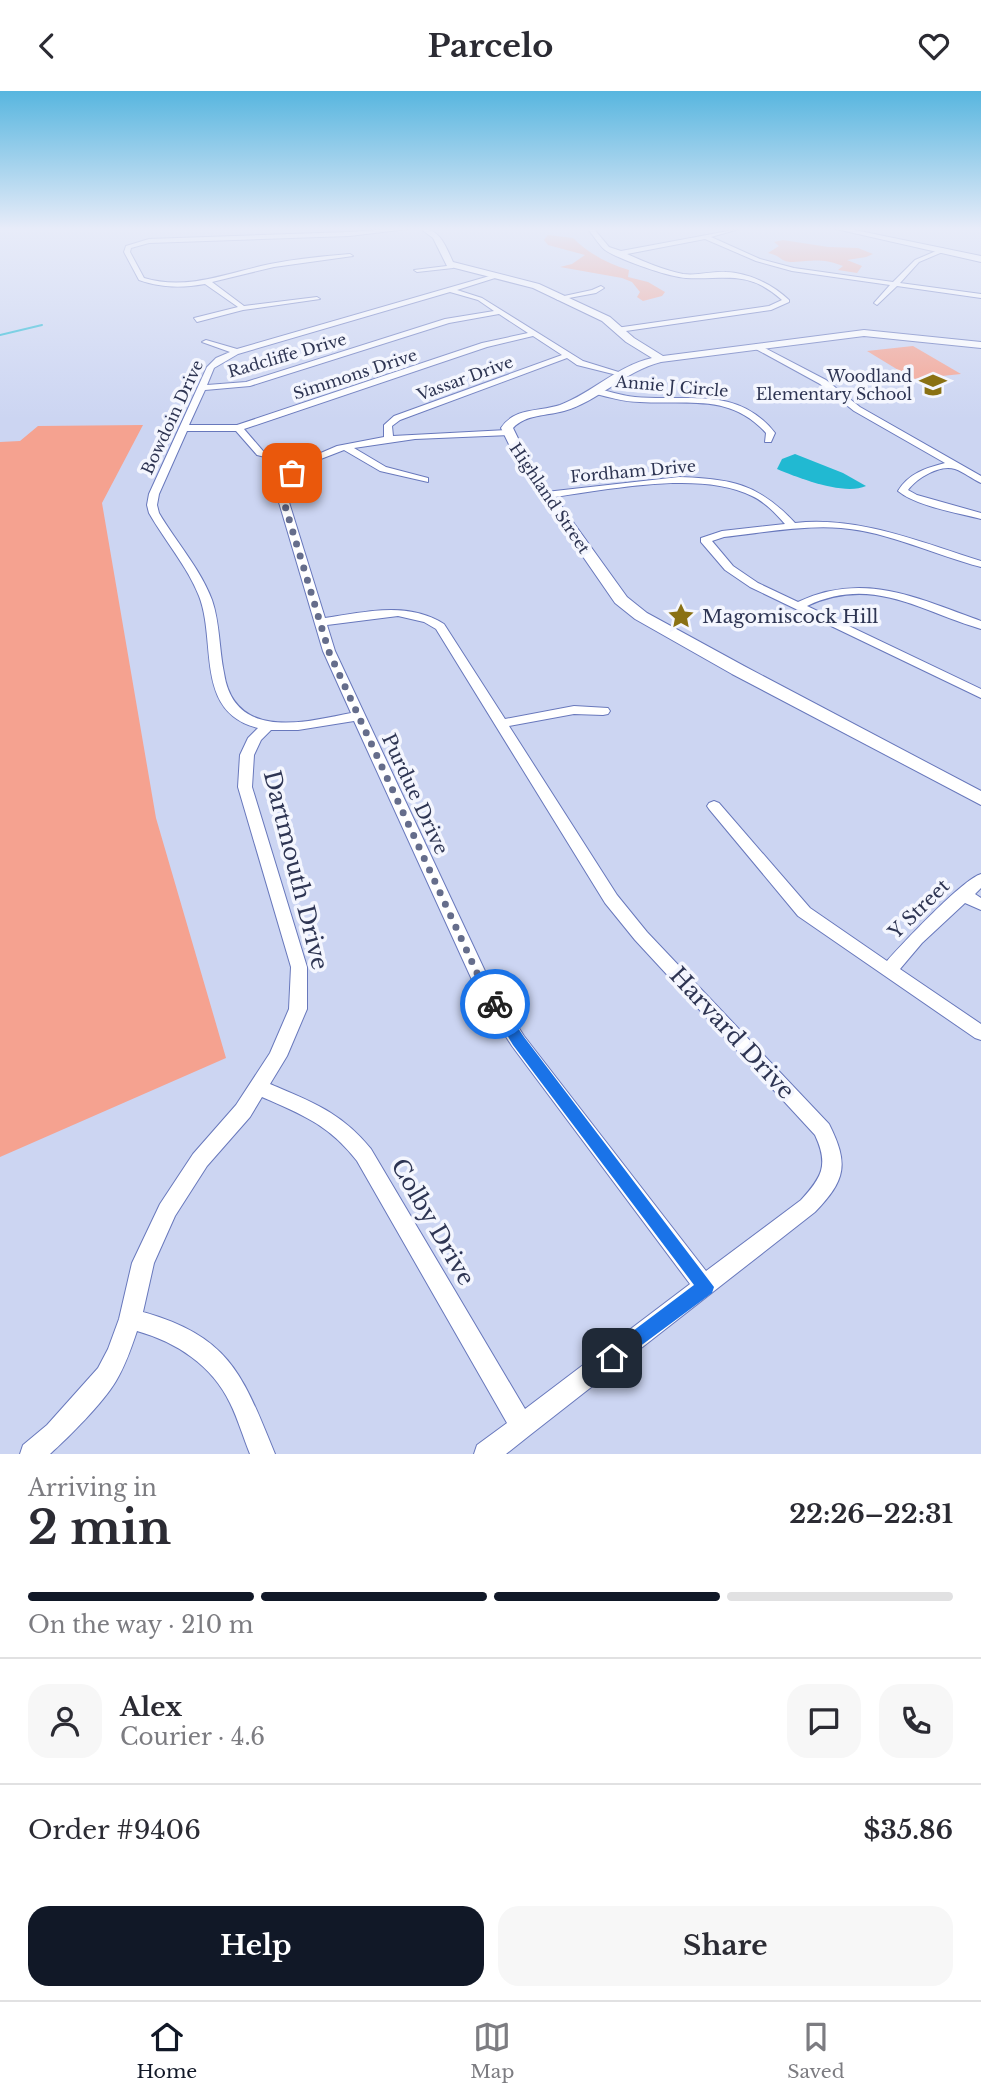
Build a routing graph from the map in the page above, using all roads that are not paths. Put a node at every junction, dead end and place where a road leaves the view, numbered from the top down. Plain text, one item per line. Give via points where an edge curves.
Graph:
1 (222, 293) edge
2 (440, 293) edge
3 (458, 293) edge
4 (548, 293) edge
5 (590, 293) edge
6 (777, 293) edge
7 (887, 293) edge
8 (957, 293) edge
9 (981, 296) edge
10 (558, 298) junction
11 (317, 299) dead end
12 (877, 303) dead end
13 (243, 308) junction
14 (500, 312) junction
15 (197, 320) dead end
16 (619, 330) junction
17 (534, 334) junction
18 (206, 342) dead end
19 (981, 345) edge
20 (757, 346) junction
21 (237, 352) junction
22 (568, 355) junction
23 (661, 359) junction
24 (621, 374) junction
25 (201, 389) junction
26 (595, 391) junction
27 (183, 428) junction
28 (238, 428) junction
29 (507, 433) junction
30 (389, 439) junction
31 (768, 440) dead end
32 (345, 447) junction
33 (302, 464) junction
34 (953, 465) junction
35 (981, 480) edge
36 (425, 481) dead end
37 (546, 495) junction
38 (981, 516) edge
39 (793, 527) junction
40 (981, 564) edge
41 (798, 606) junction
42 (320, 622) junction
43 (981, 625) edge
44 (981, 694) edge
45 (603, 711) dead end
46 (358, 716) junction
47 (500, 724) junction
48 (266, 727) junction
49 (981, 799) edge
50 (714, 806) dead end
51 (981, 879) edge
52 (963, 894) junction
53 (981, 905) edge
54 (888, 971) junction
55 (981, 1033) edge
56 (258, 1087) junction
57 (705, 1287) junction
58 (130, 1319) junction
59 (522, 1427) junction
60 (32, 1454) edge
61 (263, 1454) edge
62 (486, 1454) edge

1 - 13 street
2 - 21 street, Bowdoin Drive
3 - 14 street
4 - 10 street
5 - 10 street
6 - 16 street via 787,301 771,308
7 - 12 street
8 - 9 street
10 - 16 street via 606,319
11 - 13 street
13 - 15 street
14 - 17 street
14 - 25 street, Radcliffe Drive via 453,320 245,384
16 - 23 street
17 - 22 street
17 - 28 street, Simmons Drive via 502,340
18 - 21 street
19 - 20 street, Highland Street via 864,333
20 - 23 street, Highland Street
20 - 34 street via 823,381 853,406
21 - 25 street, Bowdoin Drive via 215,363
22 - 24 street via 588,366
22 - 30 street, Vassar Drive via 397,418 387,427
23 - 24 street, Highland Street
24 - 26 street, Highland Street
25 - 27 street, Bowdoin Drive
26 - 29 street, Highland Street via 562,408 515,419 507,425
26 - 31 street, Annie J Circle via 634,400 737,406 762,420 771,433
27 - 28 street, Simmons Drive
27 - 48 street, Bowdoin Drive via 152,507 206,598 225,699 238,713
28 - 33 street via 260,453
29 - 30 street
29 - 37 street, Highland Street
30 - 32 street
32 - 33 street
32 - 36 street via 383,469
33 - 42 street, Purdue Drive via 287,480 283,499
34 - 35 street
34 - 38 street via 918,477 903,491
37 - 39 street, Fordham Drive via 672,481 721,483 762,497
37 - 49 street, Highland Street via 607,583 633,611
39 - 40 street via 858,527
39 - 41 street via 705,540 740,577
41 - 43 street via 836,591 865,590
41 - 44 street
42 - 46 street, Purdue Drive
42 - 47 street, Harvard Drive via 398,614 431,620 443,630
45 - 47 street via 574,709
46 - 48 street
46 - 57 street, Purdue Drive via 484,988
47 - 57 street, Harvard Drive via 611,899 822,1130 831,1146 834,1162 823,1191
48 - 56 street, Dartmouth Drive via 248,751 244,783 299,967 300,995 289,1033
50 - 54 street via 804,912
51 - 52 street, Y Street
52 - 53 street
52 - 54 street, Y Street
54 - 55 street
56 - 58 street, Dartmouth Drive via 167,1210 143,1263
56 - 59 street, Colby Drive via 320,1114 349,1136 364,1155
57 - 59 street, Harvard Drive
58 - 60 street, Dartmouth Drive via 106,1376
58 - 61 street via 185,1339 227,1373
59 - 62 street, Harvard Drive

